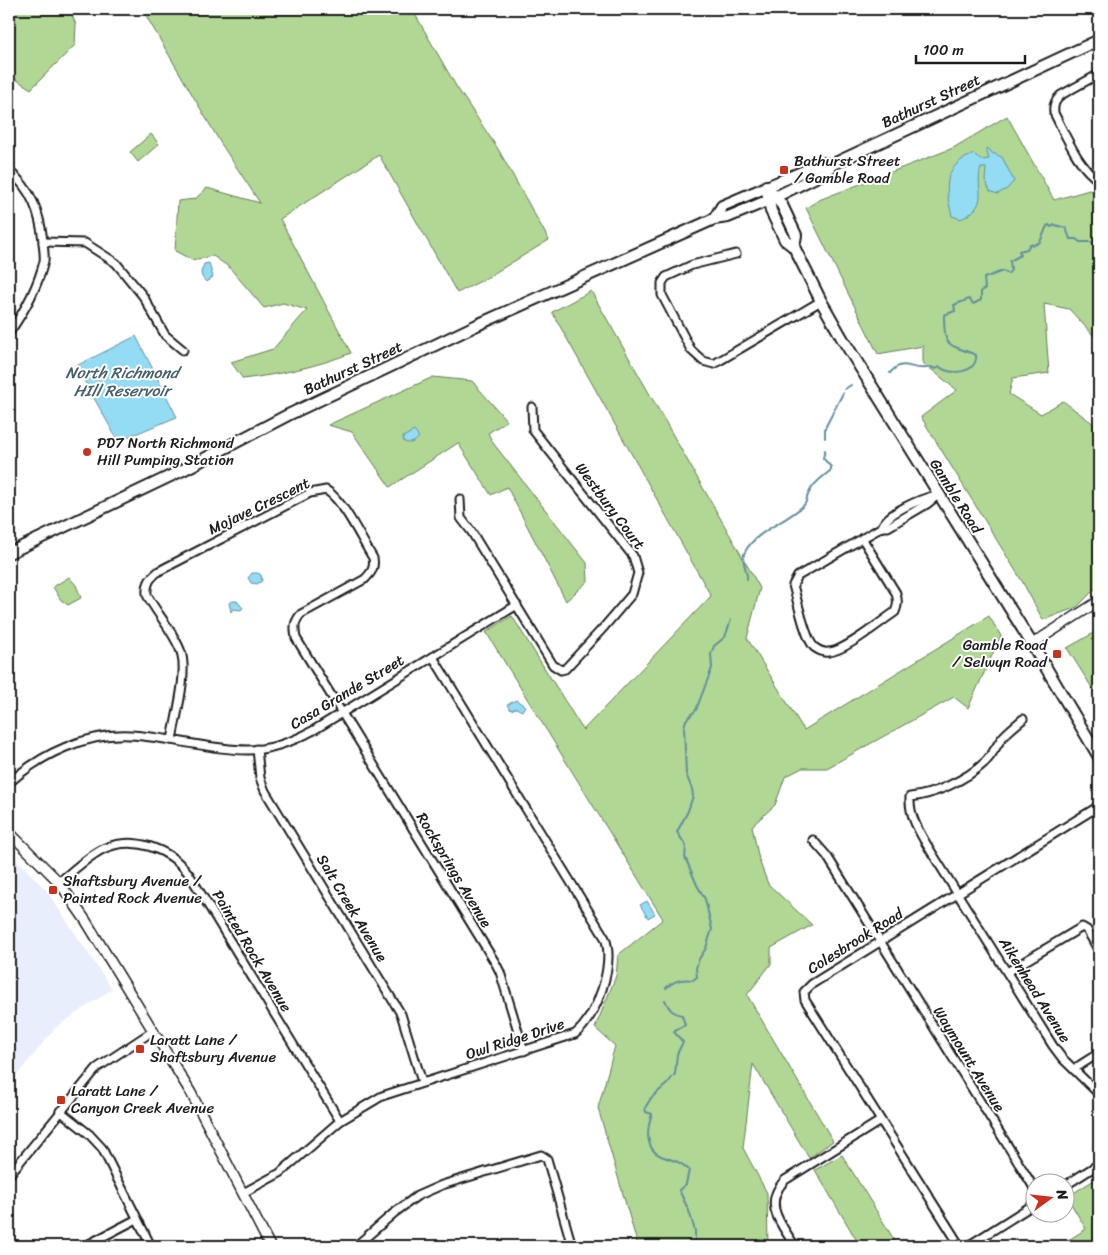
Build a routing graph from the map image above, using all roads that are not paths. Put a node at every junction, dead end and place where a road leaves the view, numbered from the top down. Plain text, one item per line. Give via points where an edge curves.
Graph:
1 (1099, 40) edge
2 (1099, 74) edge
3 (831, 165) junction
4 (9, 171) edge
5 (1099, 180) edge
6 (766, 186) junction
7 (772, 198) junction
8 (714, 219) junction
9 (43, 242) junction
10 (736, 254) dead end
11 (821, 301) junction
12 (9, 333) edge
13 (183, 350) dead end
14 (532, 407) dead end
15 (938, 495) junction
16 (460, 499) dead end
17 (862, 538) junction
18 (9, 553) edge
19 (1099, 600) edge
20 (517, 605) junction
21 (1032, 644) junction
22 (433, 657) junction
23 (341, 713) junction
24 (1023, 719) dead end
25 (172, 740) junction
26 (257, 749) junction
27 (1099, 757) edge
28 (9, 783) edge
29 (1099, 806) edge
30 (9, 832) edge
31 (813, 840) dead end
32 (59, 882) junction
33 (958, 893) junction
34 (880, 941) junction
35 (1099, 950) edge
36 (1007, 972) junction
37 (153, 1031) junction
38 (524, 1051) junction
39 (1099, 1053) edge
40 (1074, 1070) junction
41 (422, 1082) junction
42 (1099, 1094) edge
43 (60, 1111) junction
44 (340, 1121) junction
45 (880, 1121) junction
46 (1099, 1164) edge
47 (9, 1174) edge
48 (1026, 1175) edge
49 (1076, 1179) edge
50 (243, 1193) junction
51 (1026, 1210) edge
52 (138, 1219) junction
53 (85, 1246) edge
54 (151, 1246) edge
55 (270, 1246) edge
56 (356, 1246) edge
57 (572, 1246) edge
58 (795, 1246) edge
59 (960, 1246) edge
60 (968, 1246) edge

1 - 3 main road, Bathurst Street
2 - 5 street via 1061,95 1053,108 1082,164
3 - 6 main road, Bathurst Street via 822,162
3 - 7 main road, Bathurst Street via 826,172
4 - 9 street via 33,198
6 - 7 main road, Gamble Road
6 - 8 main road, Bathurst Street via 722,206
7 - 8 main road, Bathurst Street via 728,217
7 - 11 main road, Gamble Road via 771,211 785,240 794,247
8 - 18 main road, Bathurst Street via 477,325
9 - 12 street via 44,259 34,291
9 - 13 street via 85,242 116,263 143,296 165,335
10 - 11 street via 692,265 666,277 662,283 662,295 691,350 702,361 714,364
11 - 15 main road, Gamble Road
14 - 20 street, Westbury Court via 533,430 634,556 638,572 632,594 570,666 561,670 553,665
15 - 17 street via 906,507 884,521 882,527
15 - 21 main road, Gamble Road
16 - 20 street, Westbury Court via 461,518
17 - 17 street via 798,576 793,585 808,637 814,647 824,652 834,651 857,638 897,607 896,593
19 - 21 street
20 - 22 street, Casa Grande Street
21 - 27 main road, Gamble Road
22 - 23 street, Casa Grande Street
22 - 38 street, Owl Ridge Drive via 608,946 607,971 585,1025 571,1036
23 - 25 street, Mojave Crescent via 296,638 294,623 302,614 365,579 374,565 373,558 336,498 326,490 310,493 159,571 148,580 148,595 183,660
23 - 26 street, Casa Grande Street via 297,739
23 - 38 street, Rocksprings Avenue via 496,964
24 - 33 street, Aikenhead Avenue via 974,770 934,792 910,796 910,808 919,832
25 - 26 street, Casa Grande Street
25 - 28 street, Casa Grande Street via 128,735 79,742 45,756
26 - 41 street, Salt Creek Avenue via 265,791 401,1014
29 - 33 street, Colesbrook Road
30 - 32 street
31 - 34 street, Waymount Avenue via 827,856
32 - 37 street
32 - 44 street, Painted Rock Avenue via 101,850 114,846 144,845 175,859 189,874
33 - 34 street, Colesbrook Road
33 - 36 street, Aikenhead Avenue
34 - 45 street, Colesbrook Road via 804,992 805,1000
34 - 48 street, Waymount Avenue
35 - 36 street via 1082,927
36 - 40 street, Aikenhead Avenue via 1053,1046
37 - 43 street via 97,1068
37 - 50 street via 199,1108
38 - 41 street, Owl Ridge Drive
39 - 40 street
40 - 42 street, Aikenhead Avenue
41 - 44 street, Owl Ridge Drive via 382,1096
43 - 47 street
43 - 52 street via 96,1141
44 - 50 street, Owl Ridge Drive via 286,1169
45 - 58 street via 780,1185 774,1200 776,1215
45 - 59 street, Colesbrook Road
46 - 49 street
50 - 55 street
51 - 60 street
52 - 53 street
52 - 54 street
56 - 57 street via 416,1196 541,1155 547,1159

